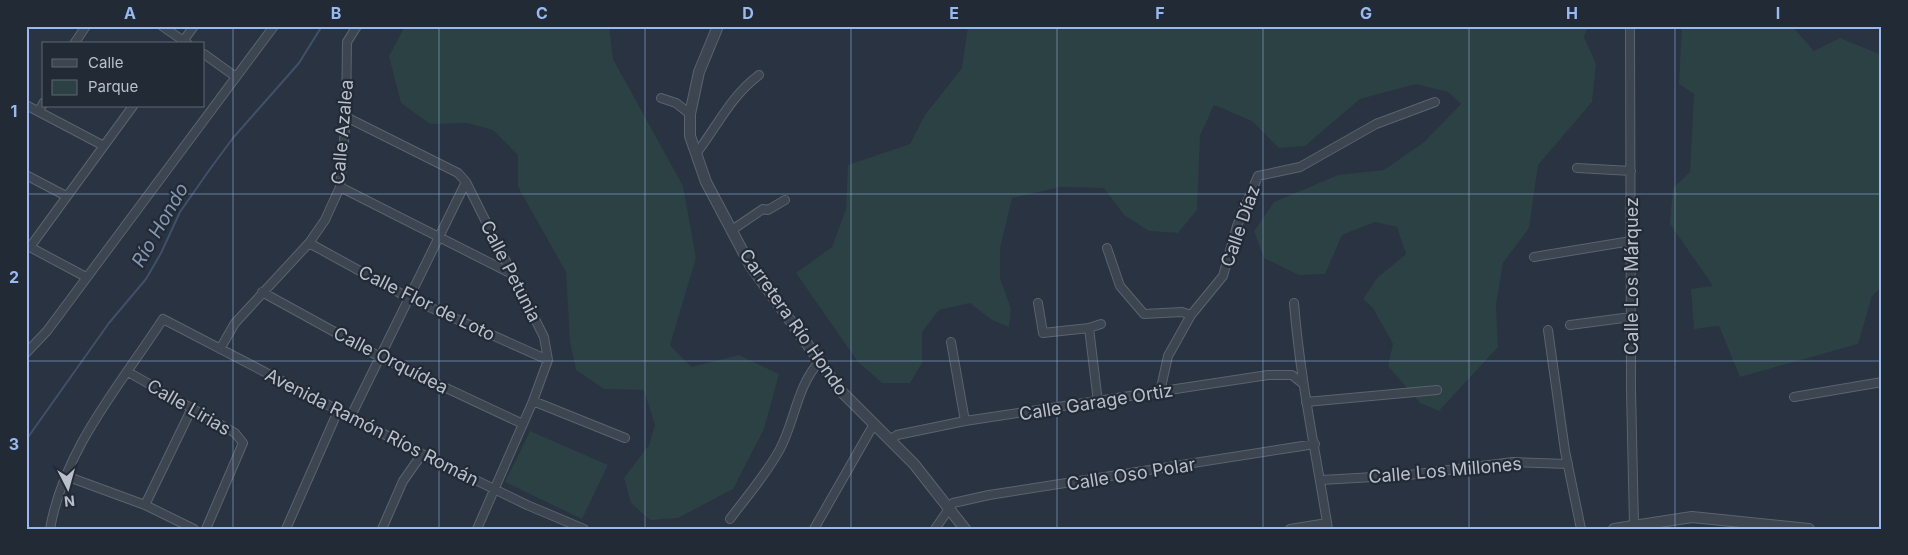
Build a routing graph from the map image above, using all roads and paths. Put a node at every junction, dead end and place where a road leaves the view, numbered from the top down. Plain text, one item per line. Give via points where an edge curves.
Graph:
1 (86, 26) edge
2 (162, 26) edge
3 (194, 26) edge
4 (274, 26) edge
5 (357, 26) edge
6 (1630, 26) edge
7 (715, 27) edge
8 (75, 42) edge
9 (183, 42) edge
10 (185, 42) edge
11 (205, 55) edge
12 (759, 75) dead end
13 (236, 77) junction
14 (661, 98) dead end
15 (1435, 102) dead end
16 (26, 105) edge
17 (42, 105) edge
18 (132, 108) edge
19 (38, 111) junction
20 (690, 114) junction
21 (346, 118) junction
22 (104, 146) junction
23 (696, 154) junction
24 (1577, 168) dead end
25 (1630, 172) junction
26 (26, 175) edge
27 (466, 182) junction
28 (340, 187) junction
29 (66, 196) junction
30 (785, 200) dead end
31 (732, 230) junction
32 (438, 238) junction
33 (1631, 241) junction
34 (309, 242) junction
35 (28, 246) edge
36 (1107, 248) dead end
37 (1534, 257) dead end
38 (512, 274) junction
39 (86, 277) junction
40 (262, 292) junction
41 (409, 298) junction
42 (1038, 303) dead end
43 (1294, 303) dead end
44 (1191, 315) junction
45 (1631, 318) junction
46 (1101, 324) dead end
47 (1570, 325) dead end
48 (1089, 328) junction
49 (1548, 330) dead end
50 (951, 342) dead end
51 (220, 349) junction
52 (26, 353) edge
53 (380, 357) junction
54 (548, 360) junction
55 (820, 361) junction
56 (128, 372) junction
57 (1882, 382) edge
58 (1302, 383) junction
59 (1437, 390) dead end
60 (1160, 392) junction
61 (1794, 397) dead end
62 (533, 401) junction
63 (1098, 402) junction
64 (1306, 402) junction
65 (192, 408) junction
66 (338, 411) junction
67 (350, 418) junction
68 (965, 421) junction
69 (523, 424) junction
70 (874, 424) junction
71 (625, 438) dead end
72 (890, 440) junction
73 (1315, 444) junction
74 (422, 454) junction
75 (1568, 464) junction
76 (66, 476) junction
77 (1321, 480) junction
78 (495, 488) junction
79 (145, 506) junction
80 (948, 508) junction
81 (730, 519) dead end
82 (1664, 524) edge
83 (1634, 525) junction
84 (571, 526) edge
85 (1328, 526) edge
86 (1750, 526) edge
87 (50, 529) edge
88 (194, 529) edge
89 (206, 529) edge
90 (286, 529) edge
91 (382, 529) edge
92 (477, 529) edge
93 (584, 529) edge
94 (814, 529) edge
95 (935, 529) edge
96 (964, 529) edge
97 (1290, 529) edge
98 (1581, 529) edge
99 (1614, 529) edge
100 (1808, 529) edge

1 - 8 street
2 - 9 street
3 - 10 street
4 - 13 street
5 - 21 street, Calle Azalea via 347,42
6 - 25 street, Calle Los Márquez
7 - 20 street, Carretera Río Hondo via 699,72
11 - 13 street
12 - 23 street via 728,104
13 - 39 street
14 - 20 street via 676,103
15 - 44 street, Calle Díaz via 1376,124 1300,167 1258,176 1237,226 1224,276
16 - 19 street
17 - 19 street
18 - 22 street
19 - 22 street
20 - 23 street, Carretera Río Hondo via 690,136
21 - 27 street, Calle Petunia via 458,173
21 - 28 street, Calle Azalea
22 - 29 street
23 - 31 street, Carretera Río Hondo via 706,182
24 - 25 street
25 - 33 street, Calle Los Márquez
26 - 29 street
27 - 32 street
27 - 38 street, Calle Petunia
28 - 32 street
28 - 34 street, Calle Azalea via 325,220
29 - 35 street
30 - 31 street via 768,210 763,209
31 - 55 street, Carretera Río Hondo via 750,265
32 - 38 street
32 - 41 street
33 - 37 street
33 - 45 street, Calle Los Márquez
34 - 40 street, Calle Azalea
34 - 41 street, Calle Flor de Loto
35 - 39 street
36 - 44 street via 1120,286 1144,314 1182,312
38 - 54 street, Calle Petunia via 544,338
39 - 52 street
40 - 51 street, Calle Azalea via 234,324
40 - 53 street, Calle Orquídea
41 - 53 street
41 - 54 street, Calle Flor de Loto
42 - 48 street via 1043,333
43 - 58 street
44 - 60 street, Calle Díaz via 1168,356
45 - 47 street
45 - 83 street, Calle Los Márquez
46 - 48 street
48 - 63 street
49 - 75 street
50 - 68 street
51 - 56 street, Avenida Ramón Ríos Román via 161,322
51 - 66 street, Avenida Ramón Ríos Román
53 - 67 street
53 - 69 street, Calle Orquídea
54 - 62 street
55 - 70 street, Carretera Río Hondo via 841,391
55 - 81 street via 809,373 781,448
56 - 65 street, Calle Lirias
56 - 76 street via 82,441
57 - 61 street
58 - 60 street, Calle Garage Ortiz via 1292,375 1268,375
58 - 64 street
59 - 64 street
60 - 63 street, Calle Garage Ortiz
62 - 69 street
62 - 71 street
63 - 68 street, Calle Garage Ortiz
64 - 73 street
65 - 79 street
65 - 89 street, Calle Lirias via 235,433 243,443
66 - 67 street, Avenida Ramón Ríos Román
66 - 90 street
67 - 74 street, Avenida Ramón Ríos Román
68 - 72 street, Calle Garage Ortiz via 897,435
69 - 78 street
70 - 72 street, Carretera Río Hondo
70 - 94 street
72 - 80 street, Carretera Río Hondo via 914,464
73 - 77 street
73 - 80 street, Calle Oso Polar via 989,495 953,503
74 - 78 street, Avenida Ramón Ríos Román
74 - 91 street via 403,481
75 - 77 street, Calle Los Millones via 1513,462 1408,475
75 - 98 street
76 - 79 street
76 - 87 street
77 - 85 street
78 - 84 street, Avenida Ramón Ríos Román
78 - 92 street
79 - 88 street
80 - 95 street
80 - 96 street, Carretera Río Hondo
82 - 83 street
82 - 86 street via 1692,517
83 - 99 street
84 - 93 street, Avenida Ramón Ríos Román
85 - 97 street
86 - 100 street

